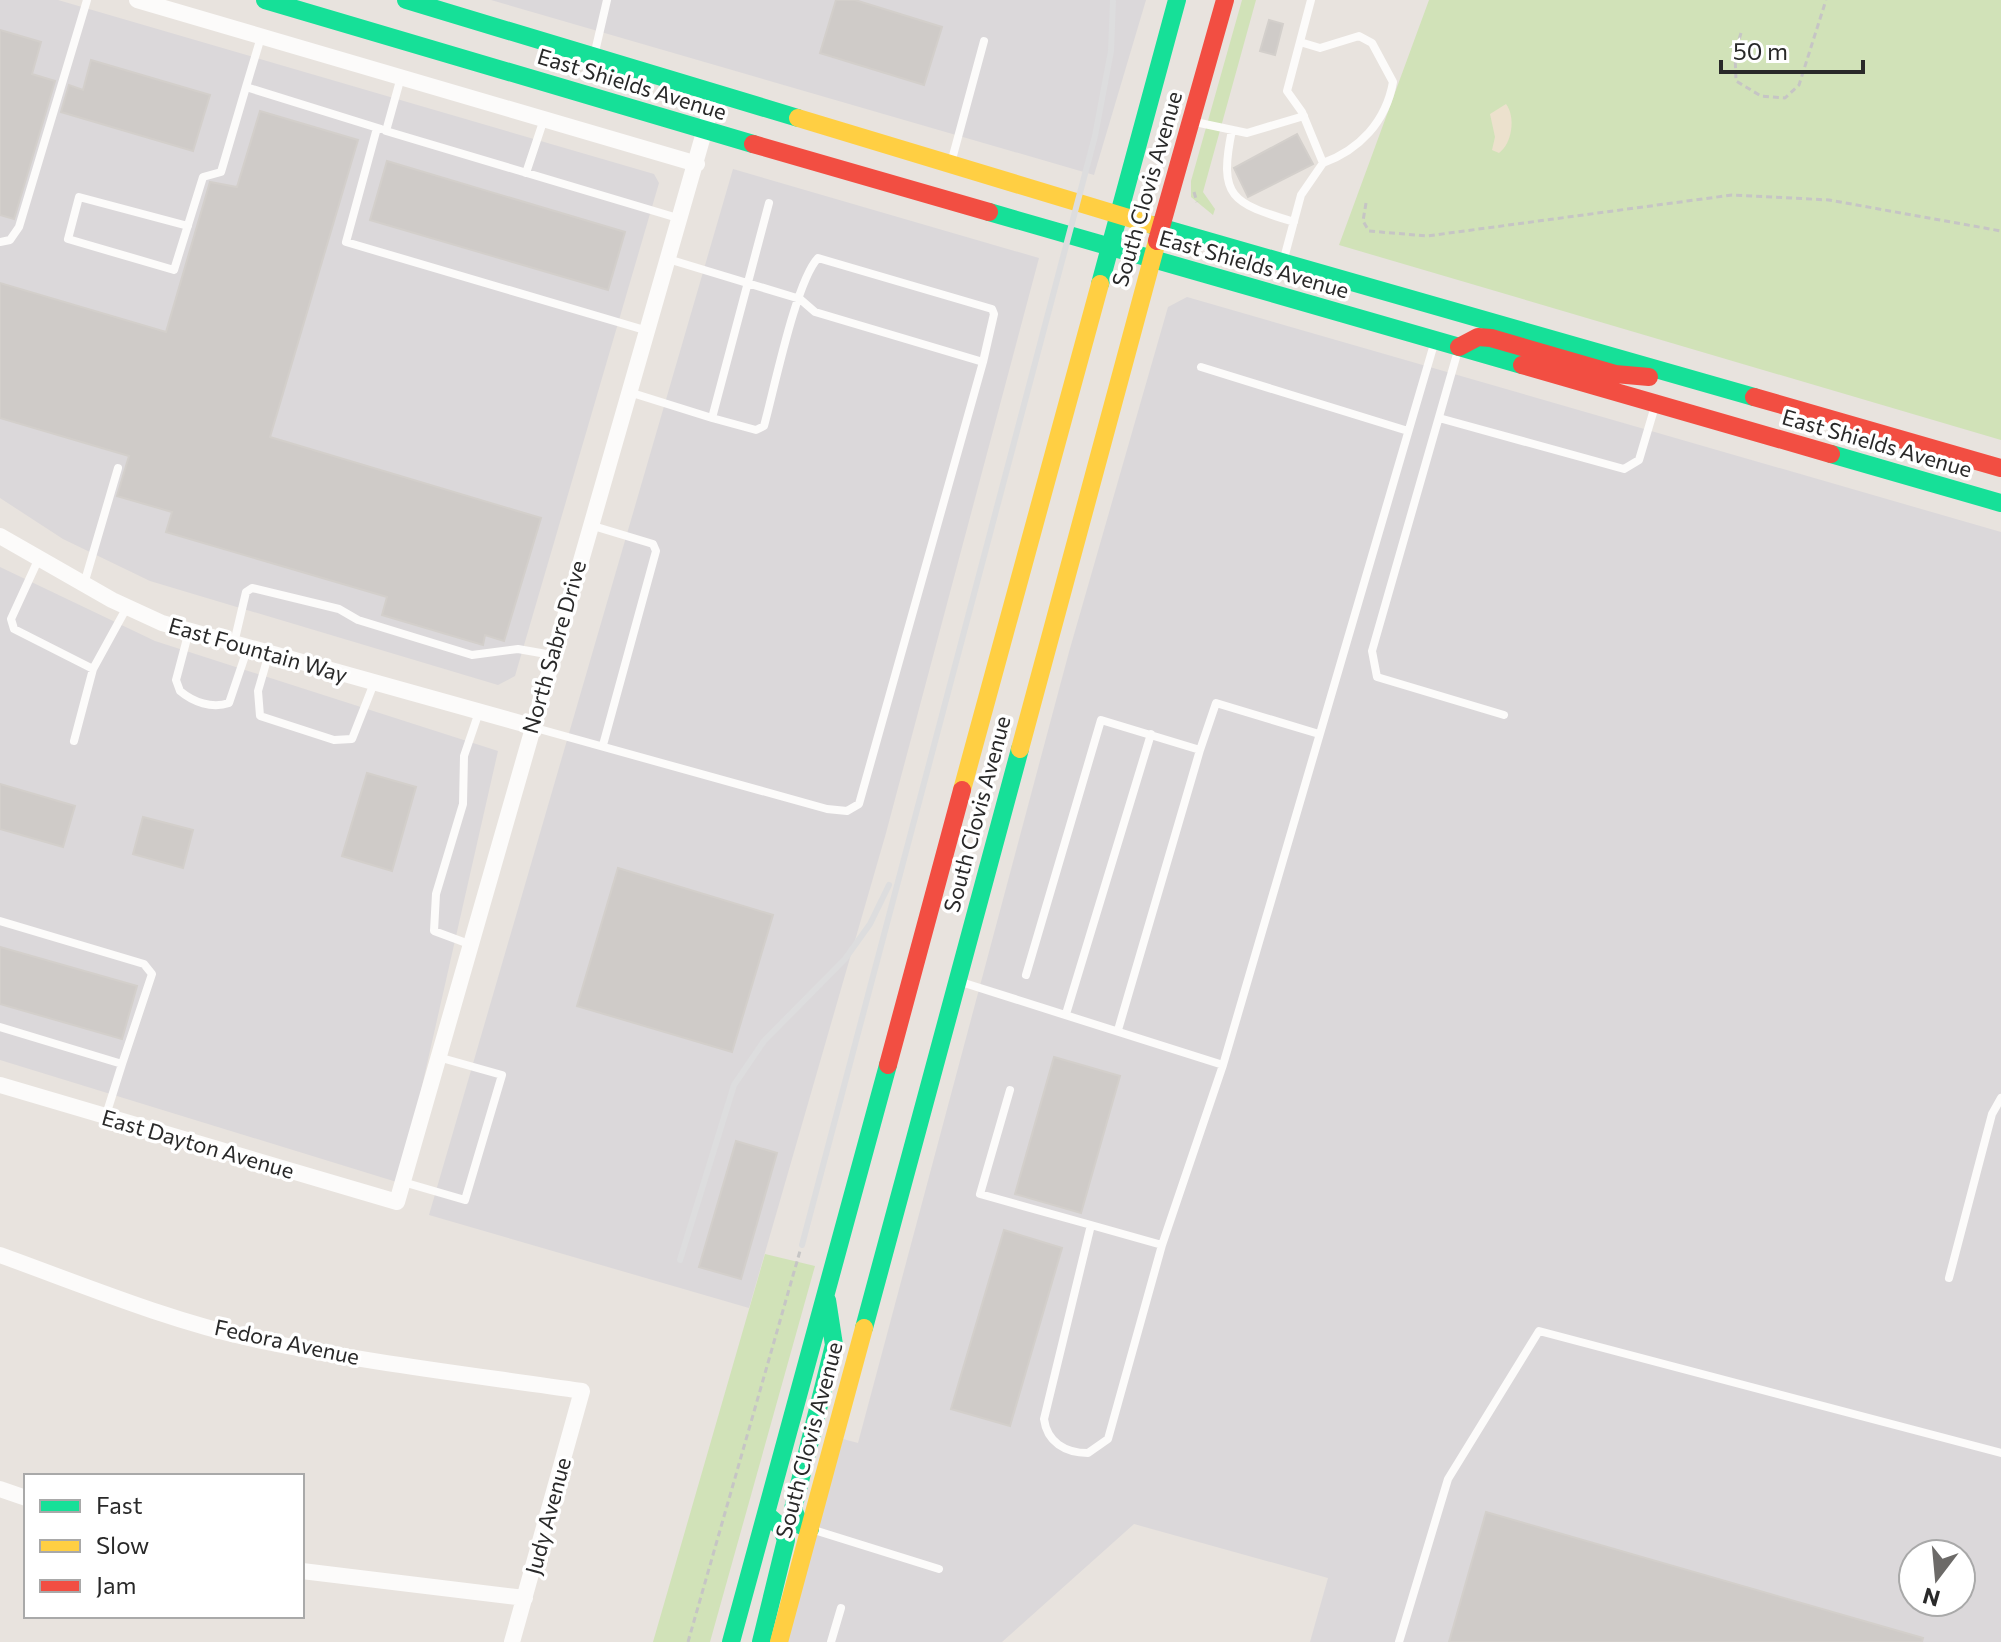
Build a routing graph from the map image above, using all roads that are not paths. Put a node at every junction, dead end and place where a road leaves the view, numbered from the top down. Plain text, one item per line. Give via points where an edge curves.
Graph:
1 (87, 0) edge
2 (137, 0) edge
3 (265, 0) edge
4 (406, 0) edge
5 (607, 0) edge
6 (1177, 0) edge
7 (1225, 0) edge
8 (1311, 0) edge
9 (445, 6) edge
10 (261, 37) junction
11 (984, 41) dead end
12 (1300, 42) junction
13 (594, 57) junction
14 (401, 77) junction
15 (246, 87) junction
16 (715, 94) junction
17 (1304, 116) junction
18 (544, 119) junction
19 (1191, 120) junction
20 (381, 129) junction
21 (1232, 130) junction
22 (706, 131) junction
23 (1323, 163) junction
24 (697, 164) junction
25 (951, 164) junction
26 (526, 173) junction
27 (769, 203) dead end
28 (1117, 214) junction
29 (681, 219) junction
30 (1294, 222) junction
31 (188, 226) junction
32 (1161, 228) junction
33 (0, 242) edge
34 (1108, 247) junction
35 (668, 259) junction
36 (1152, 260) junction
37 (1283, 262) junction
38 (747, 283) junction
39 (800, 299) junction
40 (648, 331) junction
41 (1436, 339) junction
42 (1459, 347) junction
43 (983, 362) junction
44 (1201, 367) dead end
45 (1698, 380) junction
46 (629, 392) junction
47 (1656, 404) junction
48 (712, 418) junction
49 (1439, 418) junction
50 (1408, 431) junction
51 (118, 468) dead end
52 (2001, 468) edge
53 (2001, 503) edge
54 (590, 525) junction
55 (0, 536) edge
56 (39, 558) junction
57 (84, 584) junction
58 (127, 607) junction
59 (189, 631) junction
60 (241, 645) junction
61 (269, 653) junction
62 (552, 655) junction
63 (93, 669) junction
64 (374, 683) junction
65 (479, 712) junction
66 (1504, 715) dead end
67 (531, 726) junction
68 (1151, 734) junction
69 (1319, 734) junction
70 (74, 741) dead end
71 (603, 745) junction
72 (1200, 750) junction
73 (0, 921) edge
74 (469, 944) junction
75 (1026, 975) dead end
76 (957, 981) junction
77 (1066, 1014) junction
78 (0, 1027) edge
79 (1118, 1030) junction
80 (438, 1057) junction
81 (122, 1064) junction
82 (1223, 1065) junction
83 (0, 1085) edge
84 (1010, 1090) dead end
85 (2001, 1098) edge
86 (106, 1116) junction
87 (403, 1181) junction
88 (397, 1202) joint
89 (1091, 1225) junction
90 (1162, 1245) junction
91 (0, 1255) edge
92 (1949, 1278) dead end
93 (826, 1293) junction
94 (582, 1391) joint
95 (2001, 1453) edge
96 (0, 1489) edge
97 (24, 1497) edge
98 (766, 1514) junction
99 (810, 1529) junction
100 (939, 1569) dead end
101 (304, 1571) edge
102 (525, 1598) junction
103 (841, 1608) dead end
104 (512, 1642) edge
105 (731, 1642) edge
106 (761, 1642) edge
107 (779, 1642) edge
108 (831, 1642) edge
109 (1399, 1642) edge

1 - 33 lane via 19,227 10,240
2 - 10 street
3 - 22 main road, East Shields Avenue
4 - 9 main road, East Shields Avenue
5 - 13 lane
6 - 28 main road, South Clovis Avenue
7 - 19 main road, South Clovis Avenue
8 - 12 lane
9 - 13 main road, East Shields Avenue
10 - 14 street
10 - 15 lane
11 - 25 lane
12 - 17 lane via 1287,91
12 - 23 lane via 1320,48 1359,36 1372,43 1393,82 1387,104 1363,140 1351,153
13 - 16 main road, East Shields Avenue
14 - 18 street
14 - 20 lane
15 - 20 lane
15 - 31 lane via 221,172 203,177
16 - 22 street, North Sabre Drive
16 - 25 main road, East Shields Avenue
17 - 21 lane via 1247,133
17 - 23 lane
18 - 24 street
18 - 26 lane
19 - 21 lane
19 - 32 main road, South Clovis Avenue
20 - 26 lane
20 - 40 lane via 346,242
21 - 30 lane via 1225,176 1237,198
22 - 24 street, North Sabre Drive
22 - 34 main road, East Shields Avenue
23 - 30 lane via 1301,195
24 - 29 street, North Sabre Drive
25 - 28 main road, East Shields Avenue
26 - 29 lane
27 - 38 lane
28 - 32 main road, East Shields Avenue
28 - 34 main road, South Clovis Avenue
29 - 35 street, North Sabre Drive
30 - 37 lane
31 - 31 lane via 174,270 68,239 79,197
32 - 36 main road, South Clovis Avenue
32 - 37 main road, East Shields Avenue
34 - 36 main road, East Shields Avenue
34 - 93 main road, South Clovis Avenue
35 - 38 lane
35 - 40 street, North Sabre Drive
36 - 41 main road, East Shields Avenue
36 - 76 main road, South Clovis Avenue
37 - 45 main road, East Shields Avenue
38 - 39 lane
38 - 48 lane
39 - 43 lane via 815,312
39 - 43 lane via 818,258 992,309
39 - 48 lane via 764,426 756,430
40 - 46 street, North Sabre Drive
41 - 42 main road, East Shields Avenue
41 - 50 lane
42 - 45 main road via 1478,337 1491,338 1615,374
42 - 47 main road, East Shields Avenue
42 - 49 lane
43 - 71 lane via 859,804 847,811 827,809
44 - 50 lane
45 - 52 main road, East Shields Avenue
46 - 48 lane
46 - 54 street, North Sabre Drive
47 - 49 lane via 1639,460 1624,469
47 - 53 main road, East Shields Avenue
49 - 66 lane via 1372,666 1377,677
50 - 69 lane
51 - 57 lane
54 - 62 street, North Sabre Drive
54 - 71 lane via 653,544 656,551
55 - 56 street, East Fountain Way
56 - 57 street, East Fountain Way
56 - 63 lane via 11,619 14,629
57 - 58 street, East Fountain Way
58 - 59 street, East Fountain Way
58 - 63 lane
59 - 60 street, East Fountain Way
59 - 60 lane via 176,680 180,691 199,702 229,703
60 - 61 street, East Fountain Way
60 - 62 lane via 246,592 252,588 339,609 358,620 472,655 518,649
61 - 64 street, East Fountain Way
61 - 64 lane via 258,691 260,716 334,740 352,739
62 - 67 street, North Sabre Drive
63 - 70 lane
64 - 65 street, East Fountain Way
65 - 67 street, East Fountain Way
65 - 74 lane via 464,756 463,804 436,894 434,931
67 - 71 lane
67 - 74 street, North Sabre Drive
68 - 72 lane
68 - 75 lane via 1101,720
68 - 77 lane
69 - 72 lane via 1216,703
69 - 82 lane
72 - 79 lane
73 - 81 lane via 144,964 152,974
74 - 80 street, North Sabre Drive
76 - 77 lane
76 - 99 main road, South Clovis Avenue
77 - 79 lane
78 - 81 lane
79 - 82 lane
80 - 87 street, North Sabre Drive
80 - 87 lane via 502,1075 465,1200
81 - 86 lane
82 - 90 lane
83 - 86 street, East Dayton Avenue
84 - 89 lane via 980,1194
85 - 92 lane via 1992,1114
86 - 88 street, East Dayton Avenue
87 - 88 street, North Sabre Drive
89 - 90 lane
89 - 90 lane via 1044,1419 1045,1431 1057,1444 1078,1453 1088,1453 1108,1439
91 - 94 street, Fedora Avenue via 251,1338
93 - 98 main road, South Clovis Avenue
93 - 99 main road via 834,1345 793,1509 800,1525
94 - 102 street, Judy Avenue
95 - 109 lane via 1539,1331 1448,1479
96 - 97 street
98 - 105 main road, South Clovis Avenue
98 - 106 main road via 786,1540
99 - 100 lane
99 - 107 main road, South Clovis Avenue
101 - 102 street
102 - 104 street, Judy Avenue
103 - 108 lane

